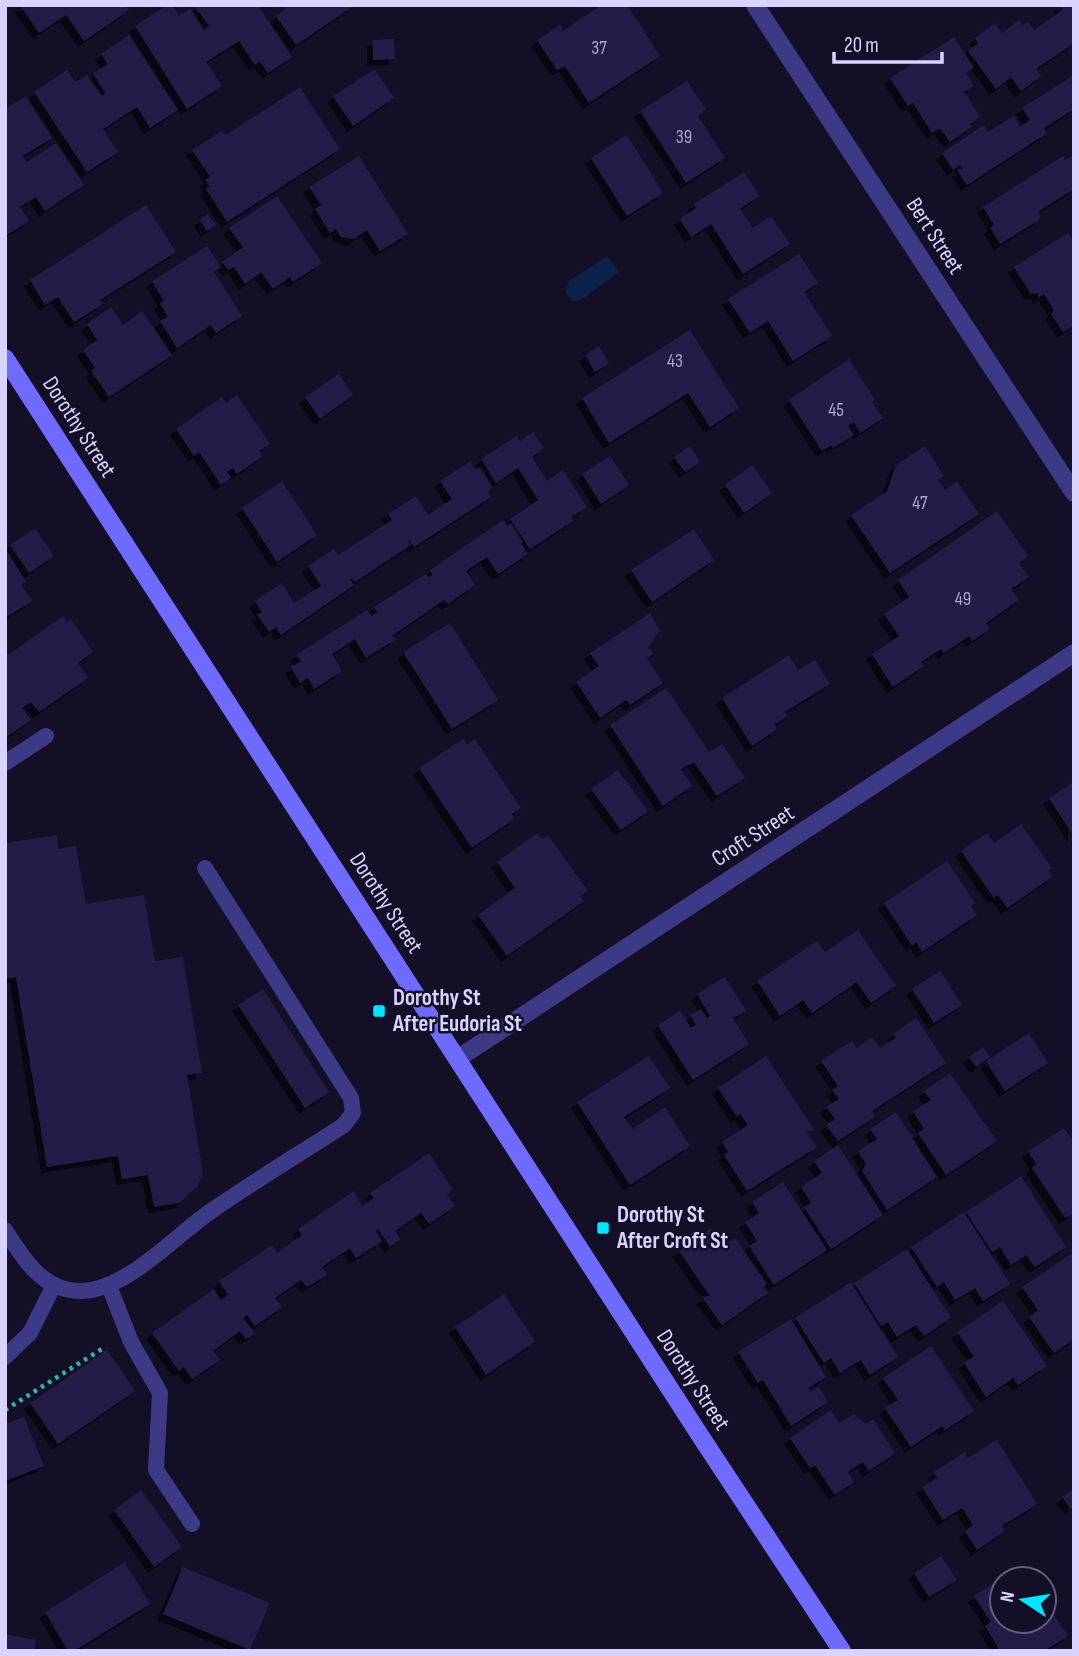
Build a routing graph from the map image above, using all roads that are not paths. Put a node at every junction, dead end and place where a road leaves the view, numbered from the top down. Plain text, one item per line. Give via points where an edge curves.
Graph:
1 (755, 5) edge
2 (5, 358) edge
3 (1074, 493) edge
4 (1074, 653) edge
5 (46, 737) dead end
6 (5, 763) edge
7 (205, 868) dead end
8 (457, 1059) junction
9 (5, 1230) edge
10 (54, 1285) junction
11 (109, 1286) junction
12 (5, 1357) edge
13 (192, 1524) dead end
14 (842, 1651) edge

1 - 3 street, Bert Street
2 - 8 main road, Dorothy Street
4 - 8 street, Croft Street
5 - 6 lane
7 - 11 lane via 351,1098 353,1114 344,1125 212,1210 136,1271
8 - 14 main road, Dorothy Street
9 - 10 lane via 26,1263
10 - 11 lane via 78,1292
10 - 12 lane via 30,1333
11 - 13 lane via 126,1333 160,1393 156,1470

